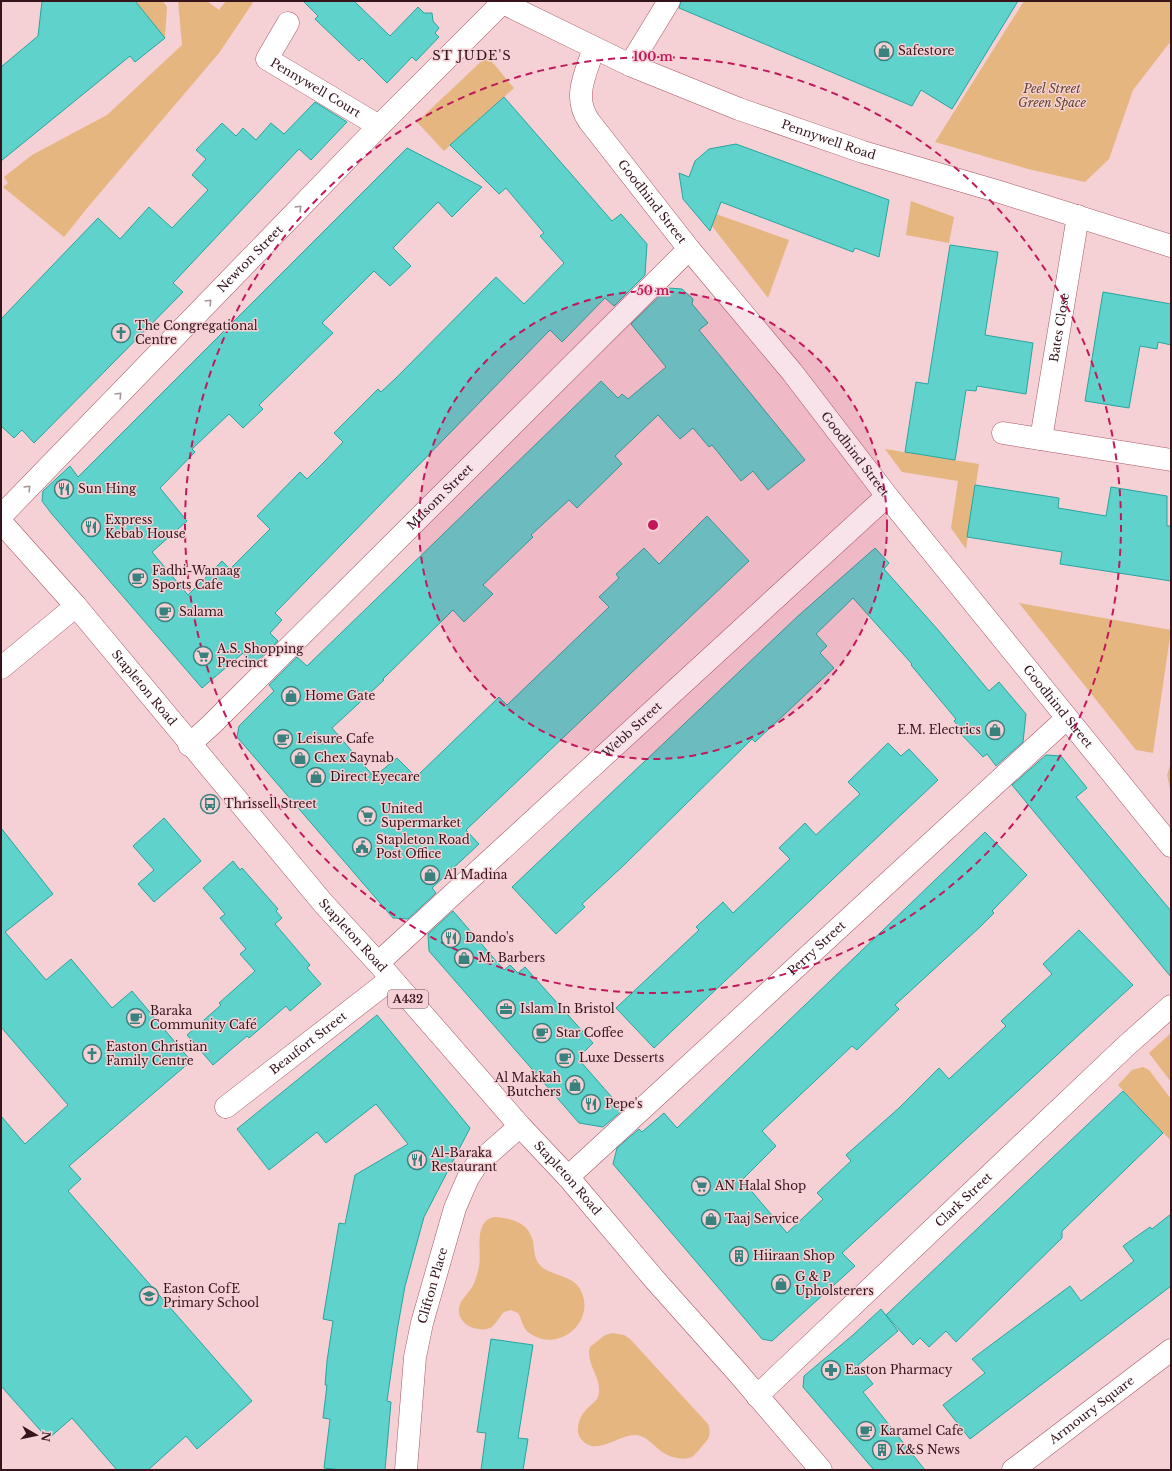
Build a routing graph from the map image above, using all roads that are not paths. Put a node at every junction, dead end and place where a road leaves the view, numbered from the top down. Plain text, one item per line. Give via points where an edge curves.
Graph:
1 (669, 1) edge
2 (501, 2) edge
3 (288, 23) dead end
4 (594, 48) junction
5 (630, 65) junction
6 (379, 126) junction
7 (1078, 216) junction
8 (1171, 246) edge
9 (689, 249) junction
10 (1003, 433) dead end
11 (1041, 439) junction
12 (1171, 460) edge
13 (886, 496) junction
14 (1, 516) edge
15 (1, 522) edge
16 (76, 606) junction
17 (1, 668) edge
18 (1066, 719) junction
19 (189, 745) junction
20 (1171, 846) edge
21 (384, 971) junction
22 (1171, 1006) edge
23 (226, 1107) dead end
24 (520, 1126) junction
25 (568, 1177) junction
26 (1171, 1350) edge
27 (757, 1396) junction
28 (406, 1470) edge
29 (821, 1470) edge
30 (1014, 1470) edge

1 - 5 street
2 - 4 street, Pennywell Road
2 - 6 street, Newton Street
3 - 6 street, Pennywell Court via 267,59
4 - 5 street, Pennywell Road
4 - 9 street, Goodhind Street via 581,86 580,102 583,112
5 - 7 street, Pennywell Road via 739,109 863,152
14 -> 6 street, Newton Street
7 - 8 street, Pennywell Road
7 - 11 street, Bates Close
9 - 13 street, Goodhind Street via 792,372
9 - 19 street, Milsom Street
10 - 11 street
11 - 12 street
13 - 18 street, Goodhind Street
13 - 21 street, Webb Street
15 - 16 street, Stapleton Road / A432
16 - 17 street
16 - 19 street, Stapleton Road / A432
18 - 20 street, Goodhind Street
18 - 25 street, Perry Street
19 - 21 street, Stapleton Road / A432 via 322,903
21 - 23 street, Beaufort Street
21 - 24 street, Stapleton Road / A432
22 - 27 street, Clark Street
24 - 25 street, Stapleton Road / A432
24 - 28 street, Clifton Place via 477,1164 455,1208 422,1323 415,1357
25 - 27 street, Stapleton Road / A432
26 - 30 street, Armoury Square
27 - 29 street, Stapleton Road / A432

